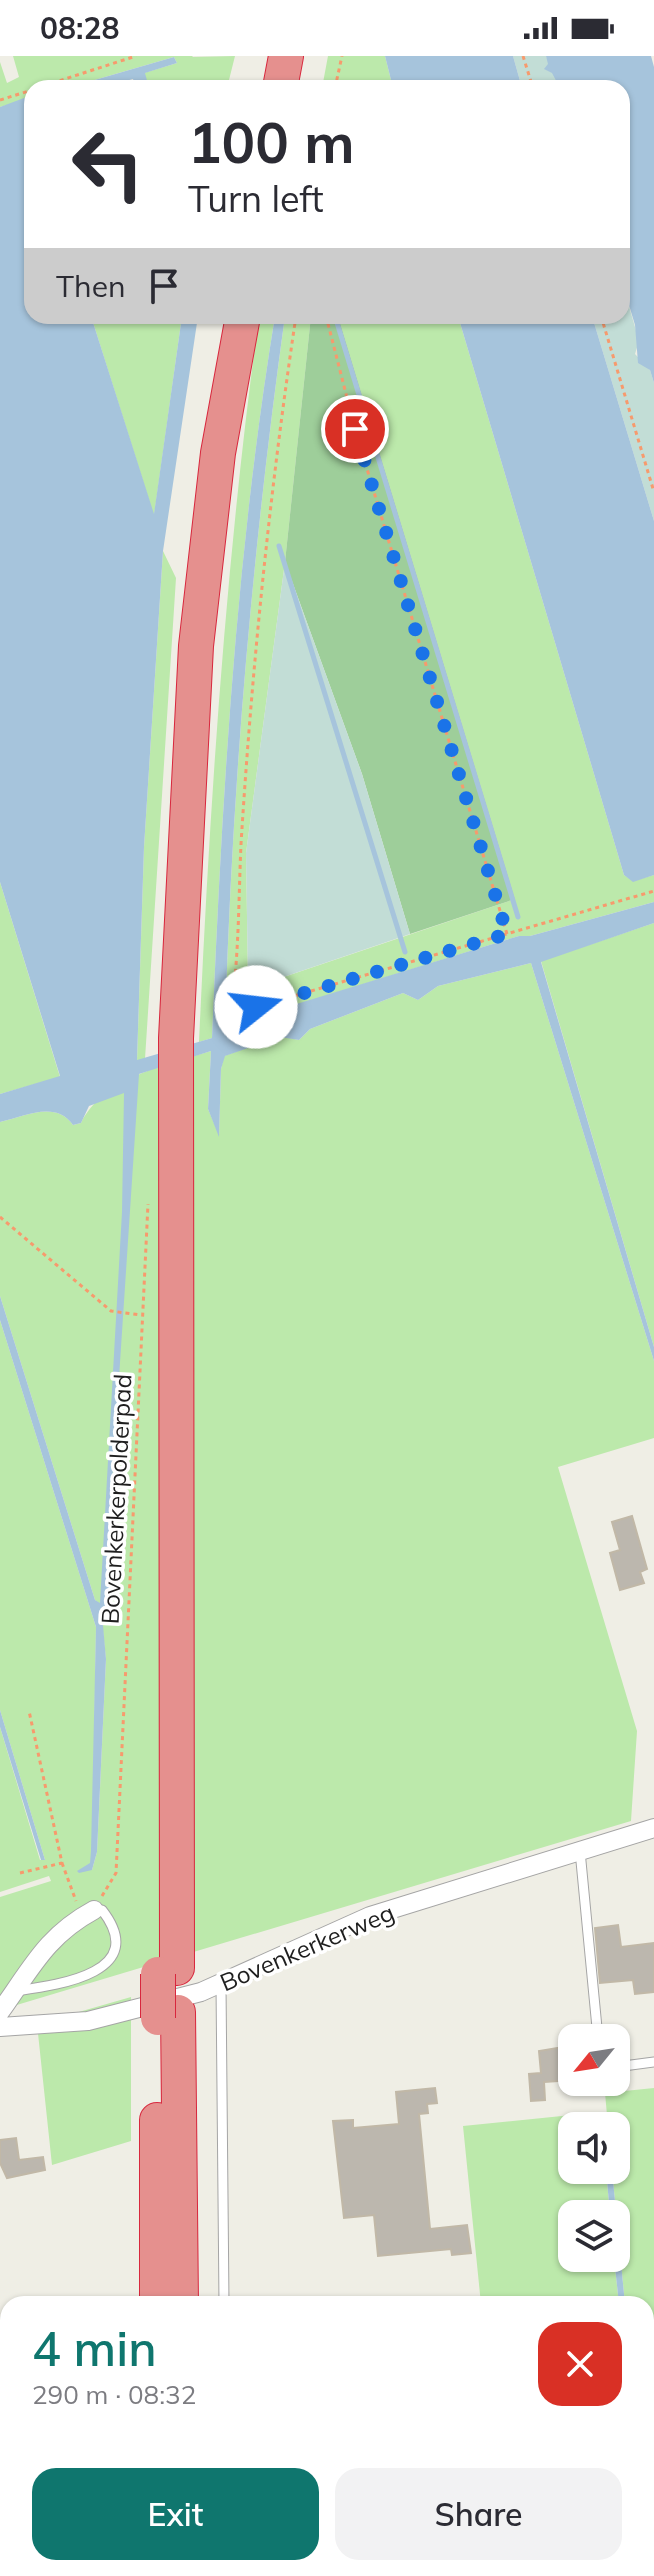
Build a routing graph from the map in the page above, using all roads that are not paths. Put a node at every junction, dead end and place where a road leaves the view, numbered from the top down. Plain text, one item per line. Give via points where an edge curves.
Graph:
1 (286, 56) edge
2 (282, 80) edge
3 (242, 324) edge
4 (654, 1828) edge
5 (580, 1851) junction
6 (88, 1913) joint
7 (221, 1985) junction
8 (14, 1992) junction
9 (0, 2012) edge
10 (168, 2015) junction
11 (597, 2024) edge
12 (0, 2027) edge
13 (654, 2062) edge
14 (630, 2065) edge
15 (157, 2296) edge
16 (181, 2296) edge
17 (224, 2296) edge

1 - 2 highway
3 - 10 highway via 218,453 196,646 177,1054 158,1318 179,1378
4 - 5 street, Bovenkerkerweg
5 - 7 street, Bovenkerkerweg via 370,1916
5 - 11 lane
6 - 8 street via 40,1951
6 - 8 lane via 102,1910 114,1925 115,1949 100,1970 67,1984
7 - 12 street, Bovenkerkerweg via 88,2021
7 - 17 lane
8 - 9 street
10 - 15 highway
10 - 16 highway
13 - 14 lane

